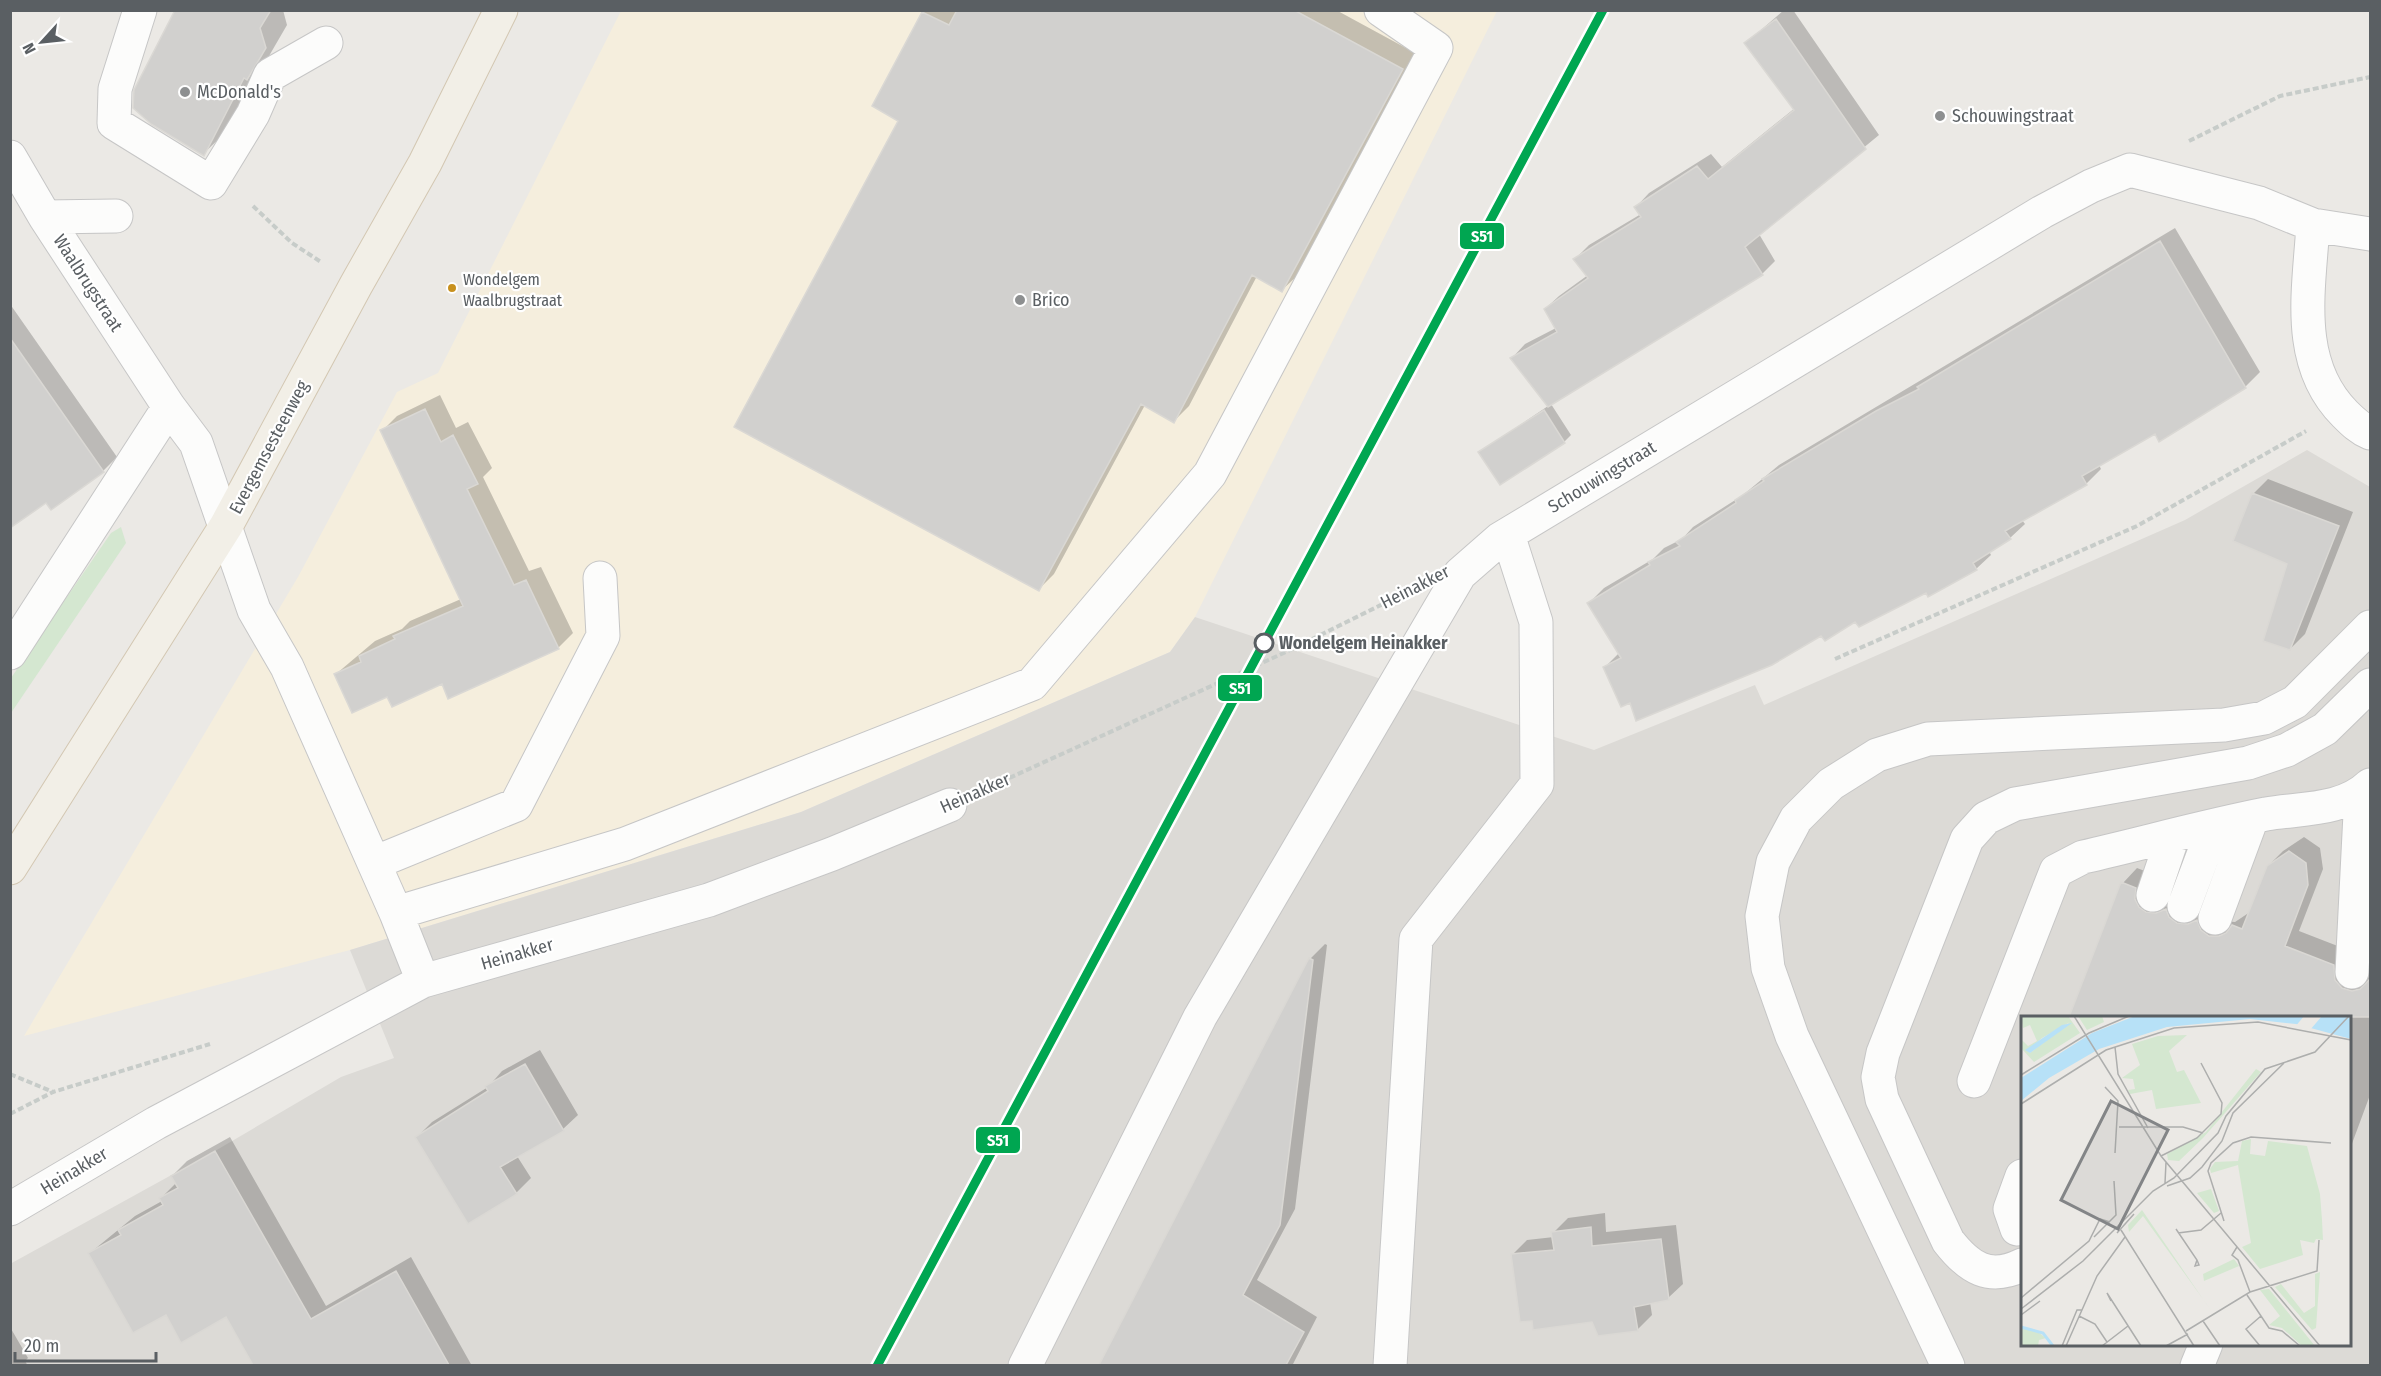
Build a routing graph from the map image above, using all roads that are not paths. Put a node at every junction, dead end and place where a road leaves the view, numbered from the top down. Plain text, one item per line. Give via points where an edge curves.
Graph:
1 (140, 10) edge
2 (501, 10) edge
3 (1381, 10) edge
4 (326, 43) dead end
5 (10, 157) edge
6 (116, 216) dead end
7 (45, 217) junction
8 (2313, 225) junction
9 (2370, 234) edge
10 (169, 407) junction
11 (2370, 433) edge
12 (226, 526) junction
13 (1506, 535) junction
14 (600, 578) dead end
15 (2370, 627) edge
16 (10, 652) edge
17 (2370, 685) edge
18 (2366, 789) edge
19 (950, 805) road end
20 (2252, 818) junction
21 (2214, 826) junction
22 (2162, 838) junction
23 (375, 863) junction
24 (10, 868) edge
25 (2144, 891) dead end
26 (2184, 906) dead end
27 (396, 913) junction
28 (2215, 918) dead end
29 (2352, 972) dead end
30 (423, 981) junction
31 (1974, 1081) dead end
32 (2021, 1179) edge
33 (10, 1209) edge
34 (2021, 1231) edge
35 (2021, 1266) edge
36 (2205, 1346) edge
37 (1025, 1365) edge
38 (1390, 1365) edge
39 (1948, 1365) edge
40 (2197, 1365) edge

1 - 4 street via 116,89 114,123 211,183 253,114 270,75
2 - 12 main road, Evergemsesteenweg via 425,163
3 - 27 street via 1436,48 1431,58 1210,474 1032,684 625,844
5 - 7 street, Waalbrugstraat
6 - 7 street
7 - 10 street, Waalbrugstraat
8 - 9 street
8 - 11 street via 2307,326 2316,369 2332,401 2361,430
8 - 13 street, Schouwingstraat via 2259,203 2130,170 2042,212
10 - 12 street, Waalbrugstraat via 195,443
10 - 16 street
12 - 23 street via 254,610 287,667
12 - 24 main road, Evergemsesteenweg
13 - 37 street, Schouwingstraat via 1460,574 1200,1017
13 - 38 street via 1536,621 1537,784 1416,939
14 - 23 street via 603,636 516,805
15 - 39 street via 2295,702 2264,718 2224,725 1928,740 1877,755 1832,784 1796,819 1773,862 1762,916 1768,968 1792,1036
17 - 35 street via 2325,729 2287,750 2248,763 2015,804 1986,818 1967,839 1883,1053 1878,1077 1882,1099 1948,1241 1964,1261 1989,1272
18 - 20 street via 2331,806
18 - 29 street
19 - 30 street, Heinakker via 709,900
20 - 21 street
20 - 28 street
21 - 22 street
21 - 26 street
22 - 25 street
22 - 31 street via 2083,857 2056,871
23 - 27 street
27 - 30 street
30 - 33 street, Heinakker via 156,1123
32 - 34 street via 2010,1209
36 - 40 street

